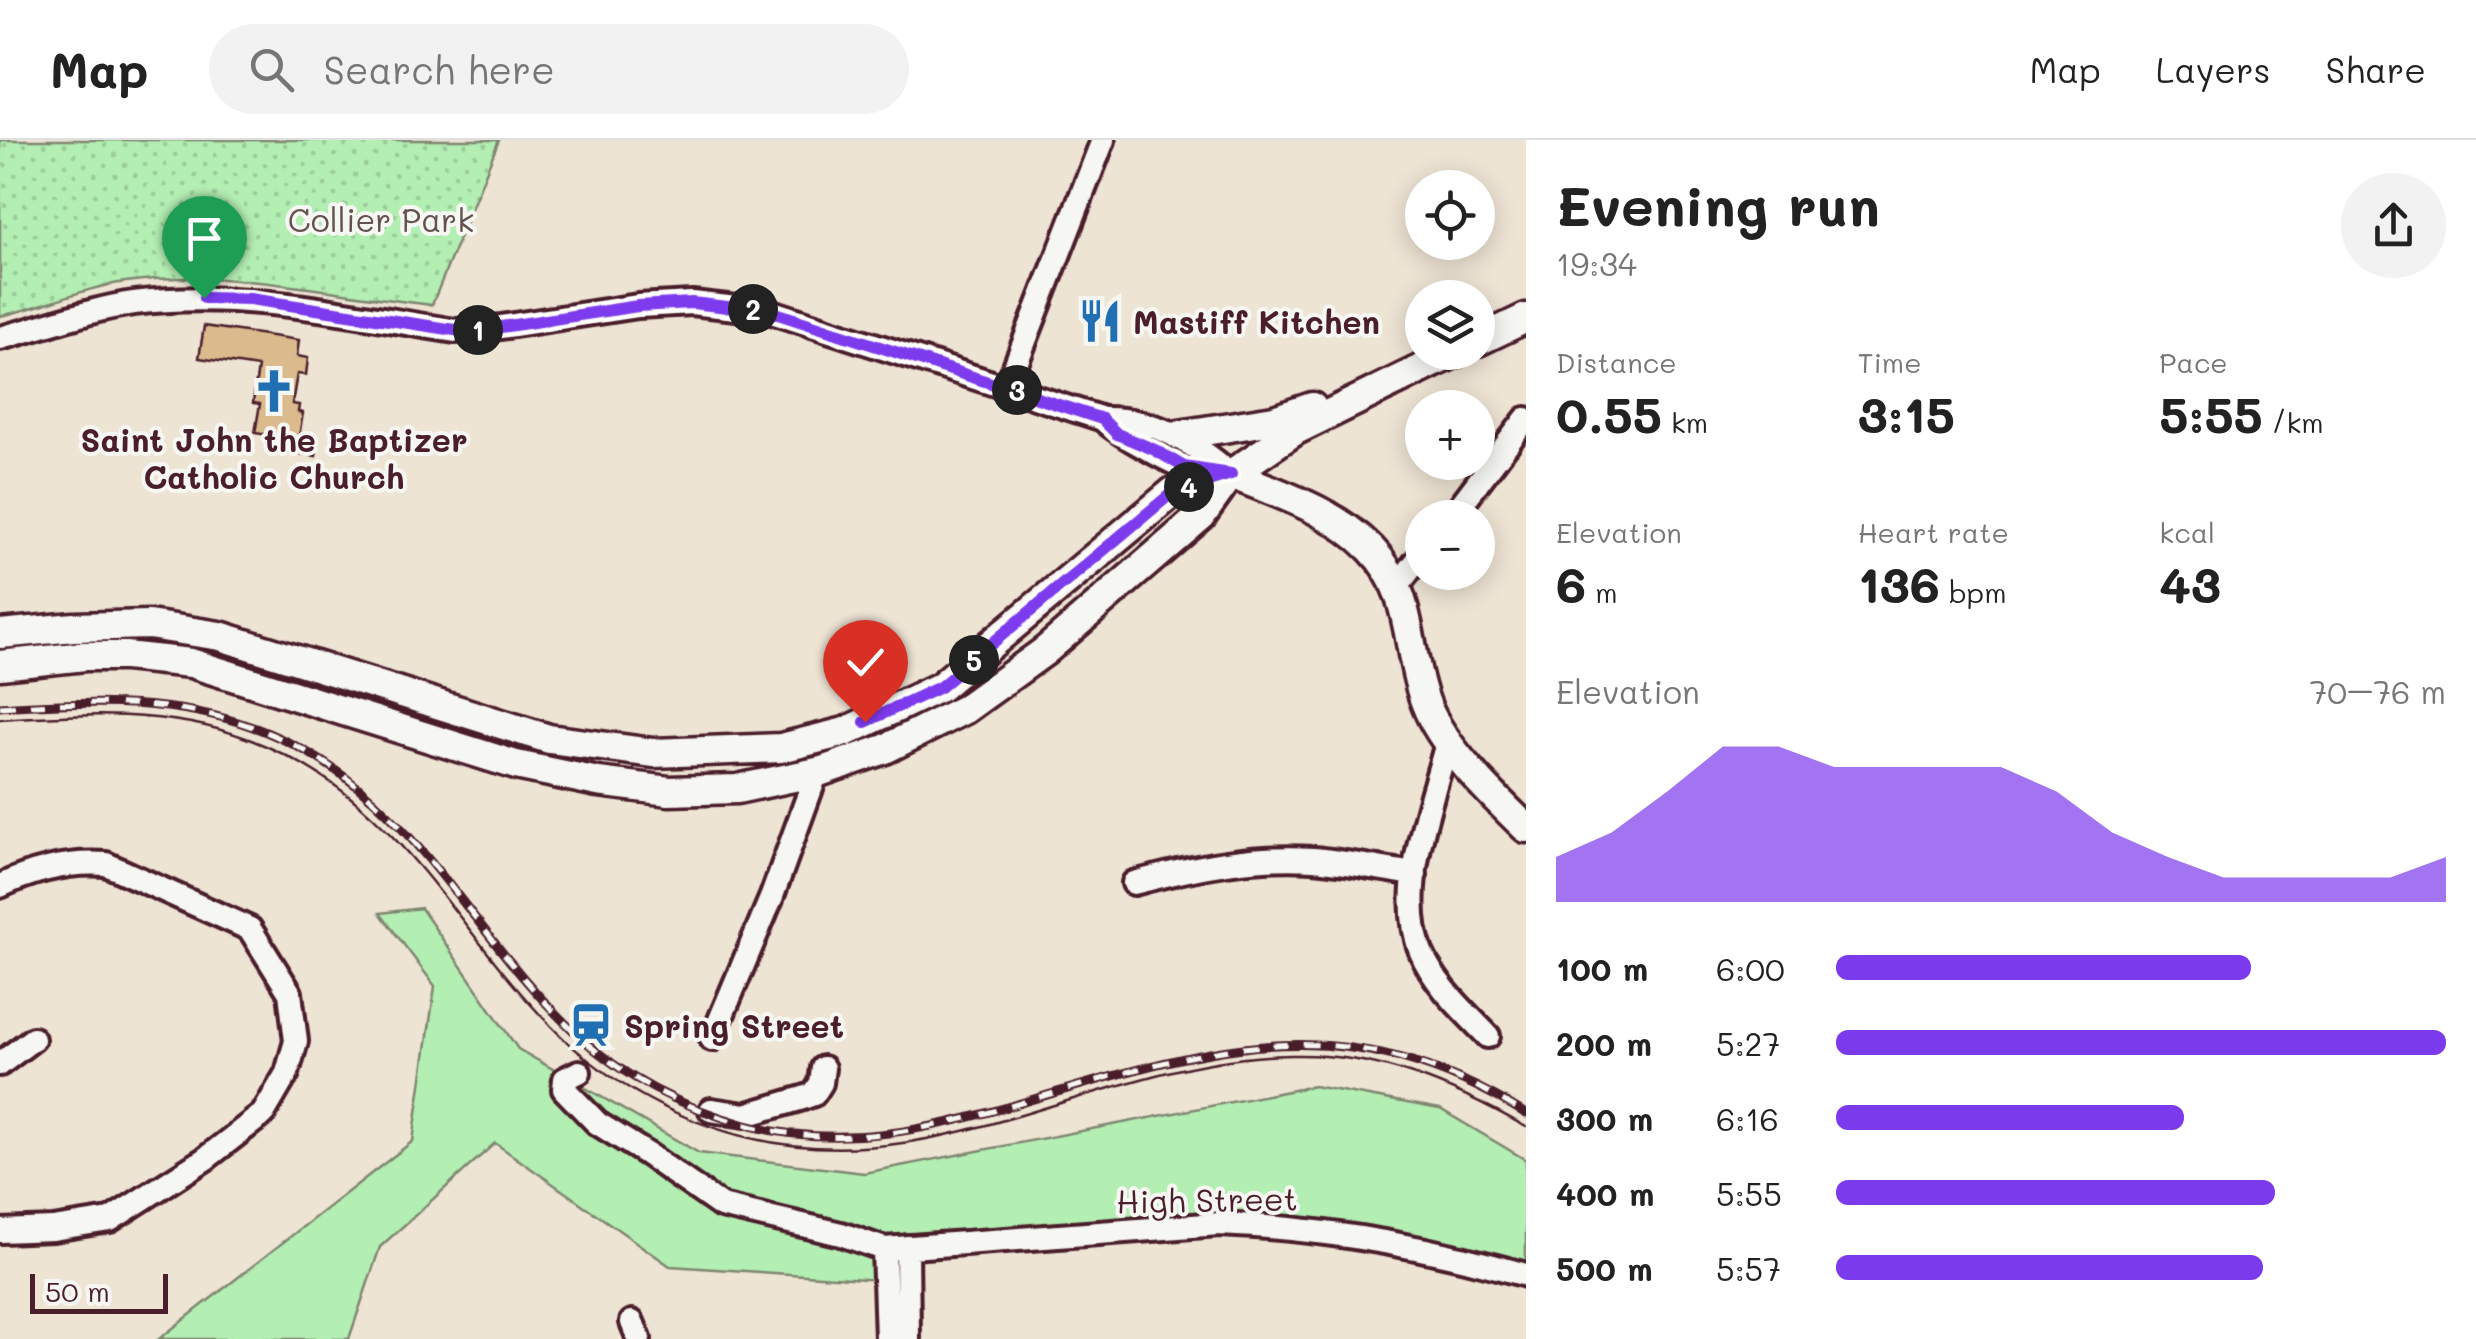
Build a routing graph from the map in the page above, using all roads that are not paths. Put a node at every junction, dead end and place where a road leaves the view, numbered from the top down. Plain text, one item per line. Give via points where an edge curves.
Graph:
1 (1103, 140) edge
2 (1526, 318) edge
3 (1495, 333) edge
4 (0, 338) edge
5 (1418, 370) edge
6 (1006, 387) junction
7 (1338, 408) junction
8 (1102, 419) junction
9 (1526, 419) edge
10 (1179, 435) junction
11 (1231, 474) junction
12 (1465, 500) edge
13 (1405, 576) edge
14 (1398, 585) junction
15 (0, 634) edge
16 (994, 643) junction
17 (0, 664) edge
18 (1014, 674) junction
19 (1448, 739) junction
20 (817, 772) junction
21 (1525, 824) edge
22 (1414, 874) junction
23 (1134, 883) dead end
24 (0, 886) edge
25 (1488, 1036) dead end
26 (33, 1039) dead end
27 (712, 1039) dead end
28 (0, 1064) edge
29 (823, 1068) dead end
30 (579, 1072) dead end
31 (711, 1110) dead end
32 (0, 1230) edge
33 (896, 1248) junction
34 (1526, 1275) edge
35 (886, 1339) edge
36 (908, 1339) edge

1 - 6 street
2 - 3 main road
4 - 6 street via 130,304 204,298 455,330 692,303 772,312
5 - 7 main road
6 - 8 street
7 - 10 main road via 1316,406
7 - 11 main road
8 - 10 street via 1132,418
8 - 11 street via 1117,434 1184,467
9 - 12 street
10 - 11 street
11 - 14 main road via 1346,527
11 - 16 main road via 1173,492
11 - 18 main road via 1201,516
13 - 14 street
14 - 19 main road via 1427,708
15 - 16 main road via 149,625 220,636 526,734 652,753 782,748 845,732 940,687
16 - 18 main road
17 - 20 main road via 105,656 191,663 516,764 598,782 737,790
18 - 20 main road via 886,749
19 - 21 main road
19 - 22 street
20 - 27 street
22 - 23 street via 1260,859
22 - 25 street via 1411,909 1422,953
24 - 32 street via 32,872 106,864 250,929 290,993 296,1041 263,1114 157,1190 110,1220
26 - 28 street
29 - 31 street via 814,1094 746,1114
30 - 33 street via 564,1088 583,1112 721,1206
33 - 34 street, High Street via 1270,1226 1369,1238
33 - 35 street
33 - 36 street

